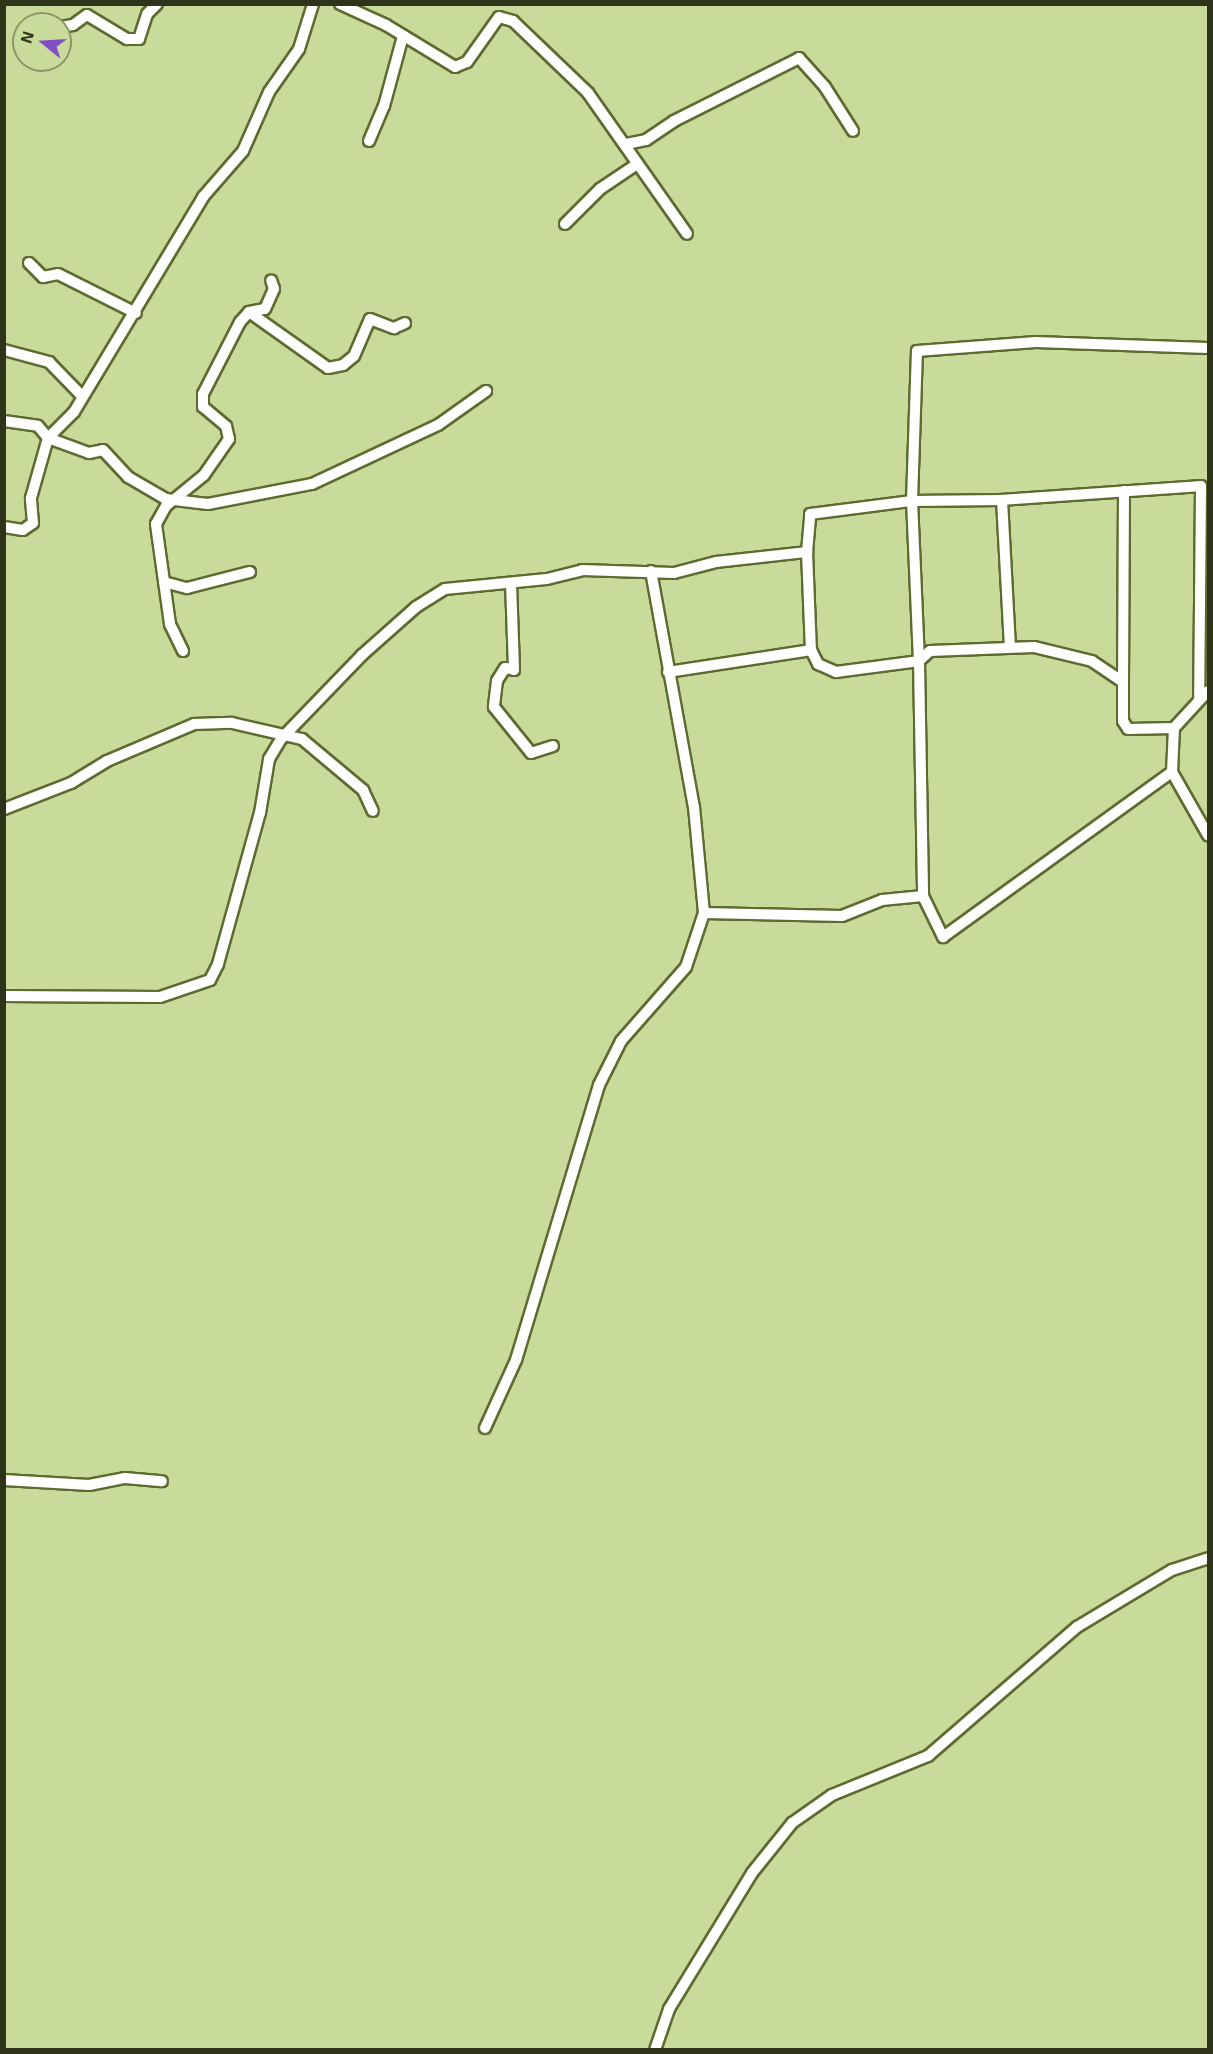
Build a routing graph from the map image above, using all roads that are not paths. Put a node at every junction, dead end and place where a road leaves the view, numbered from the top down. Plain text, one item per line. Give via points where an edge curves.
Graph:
1 (157, 4) edge
2 (312, 4) edge
3 (340, 4) edge
4 (72, 25) edge
5 (403, 36) junction
6 (853, 131) dead end
7 (369, 141) dead end
8 (626, 144) junction
9 (637, 164) junction
10 (565, 224) dead end
11 (687, 234) dead end
12 (29, 263) dead end
13 (271, 280) dead end
14 (249, 312) junction
15 (136, 313) junction
16 (405, 323) dead end
17 (1209, 348) edge
18 (4, 350) edge
19 (486, 391) dead end
20 (81, 395) junction
21 (4, 421) edge
22 (48, 438) junction
23 (1124, 490) junction
24 (1002, 500) junction
25 (912, 501) junction
26 (176, 502) junction
27 (4, 527) edge
28 (807, 552) junction
29 (651, 571) junction
30 (250, 572) dead end
31 (164, 582) junction
32 (511, 583) junction
33 (1203, 586) edge
34 (1010, 646) junction
35 (811, 650) junction
36 (183, 651) dead end
37 (919, 661) junction
38 (668, 672) junction
39 (1124, 682) junction
40 (1209, 691) edge
41 (1199, 698) junction
42 (1174, 728) junction
43 (288, 732) junction
44 (553, 746) dead end
45 (1172, 771) junction
46 (4, 809) edge
47 (373, 811) dead end
48 (1209, 835) edge
49 (923, 896) junction
50 (704, 913) junction
51 (4, 996) edge
52 (485, 1428) dead end
53 (4, 1480) edge
54 (162, 1481) dead end
55 (1209, 1558) edge
56 (655, 2049) edge

1 - 4 street via 147,14 139,39 127,39 87,15
2 - 15 street via 299,49 268,92 243,151 203,197
3 - 5 street
5 - 7 street via 384,106
5 - 8 street via 449,66 462,66 499,17 507,17 588,93
6 - 8 street via 825,87 799,58 674,121 646,140
8 - 9 street
9 - 10 street via 600,189
9 - 11 street
12 - 15 street via 43,276 58,274
13 - 14 street via 274,289 265,309
14 - 16 street via 320,364 335,368 354,356 370,319 394,328
14 - 26 street via 231,339 202,402 226,426 228,439 204,475
15 - 20 street
17 - 25 street via 1036,342 917,351
18 - 20 street via 49,362
19 - 26 street via 438,425 312,484 208,504
20 - 22 street via 74,412
21 - 22 street via 38,426
22 - 26 street via 88,453 103,450 140,486
22 - 27 street via 31,498 33,523 23,530
23 - 24 street
23 - 33 street via 1201,486
23 - 39 street
24 - 25 street
24 - 34 street
25 - 28 street via 810,514
25 - 37 street
26 - 31 street via 166,506 156,524
28 - 29 street via 716,562 674,573
28 - 35 street
29 - 32 street via 582,570
29 - 38 street
30 - 31 street via 187,588
31 - 36 street via 170,624
32 - 43 street via 458,585 428,598 362,655
32 - 44 street via 514,670 505,668 497,681 494,707 531,753
33 - 41 street
34 - 37 street via 930,651
34 - 39 street via 1092,661
35 - 37 street via 818,664 836,672
35 - 38 street
37 - 49 street
38 - 50 street via 694,807
39 - 42 street via 1123,722 1128,729
40 - 41 street
41 - 42 street
42 - 45 street
43 - 46 street via 232,723 194,724 107,761 71,783
43 - 47 street via 340,768 363,790
43 - 51 street via 269,759 260,813 218,964 210,980 160,997
45 - 48 street
45 - 49 street via 943,937
49 - 50 street via 882,900 842,916
50 - 52 street via 686,967 621,1041 599,1084 516,1360
53 - 54 street via 89,1485 125,1478
55 - 56 street via 1172,1570 1077,1627 928,1756 832,1795 792,1823 752,1873 669,2009

